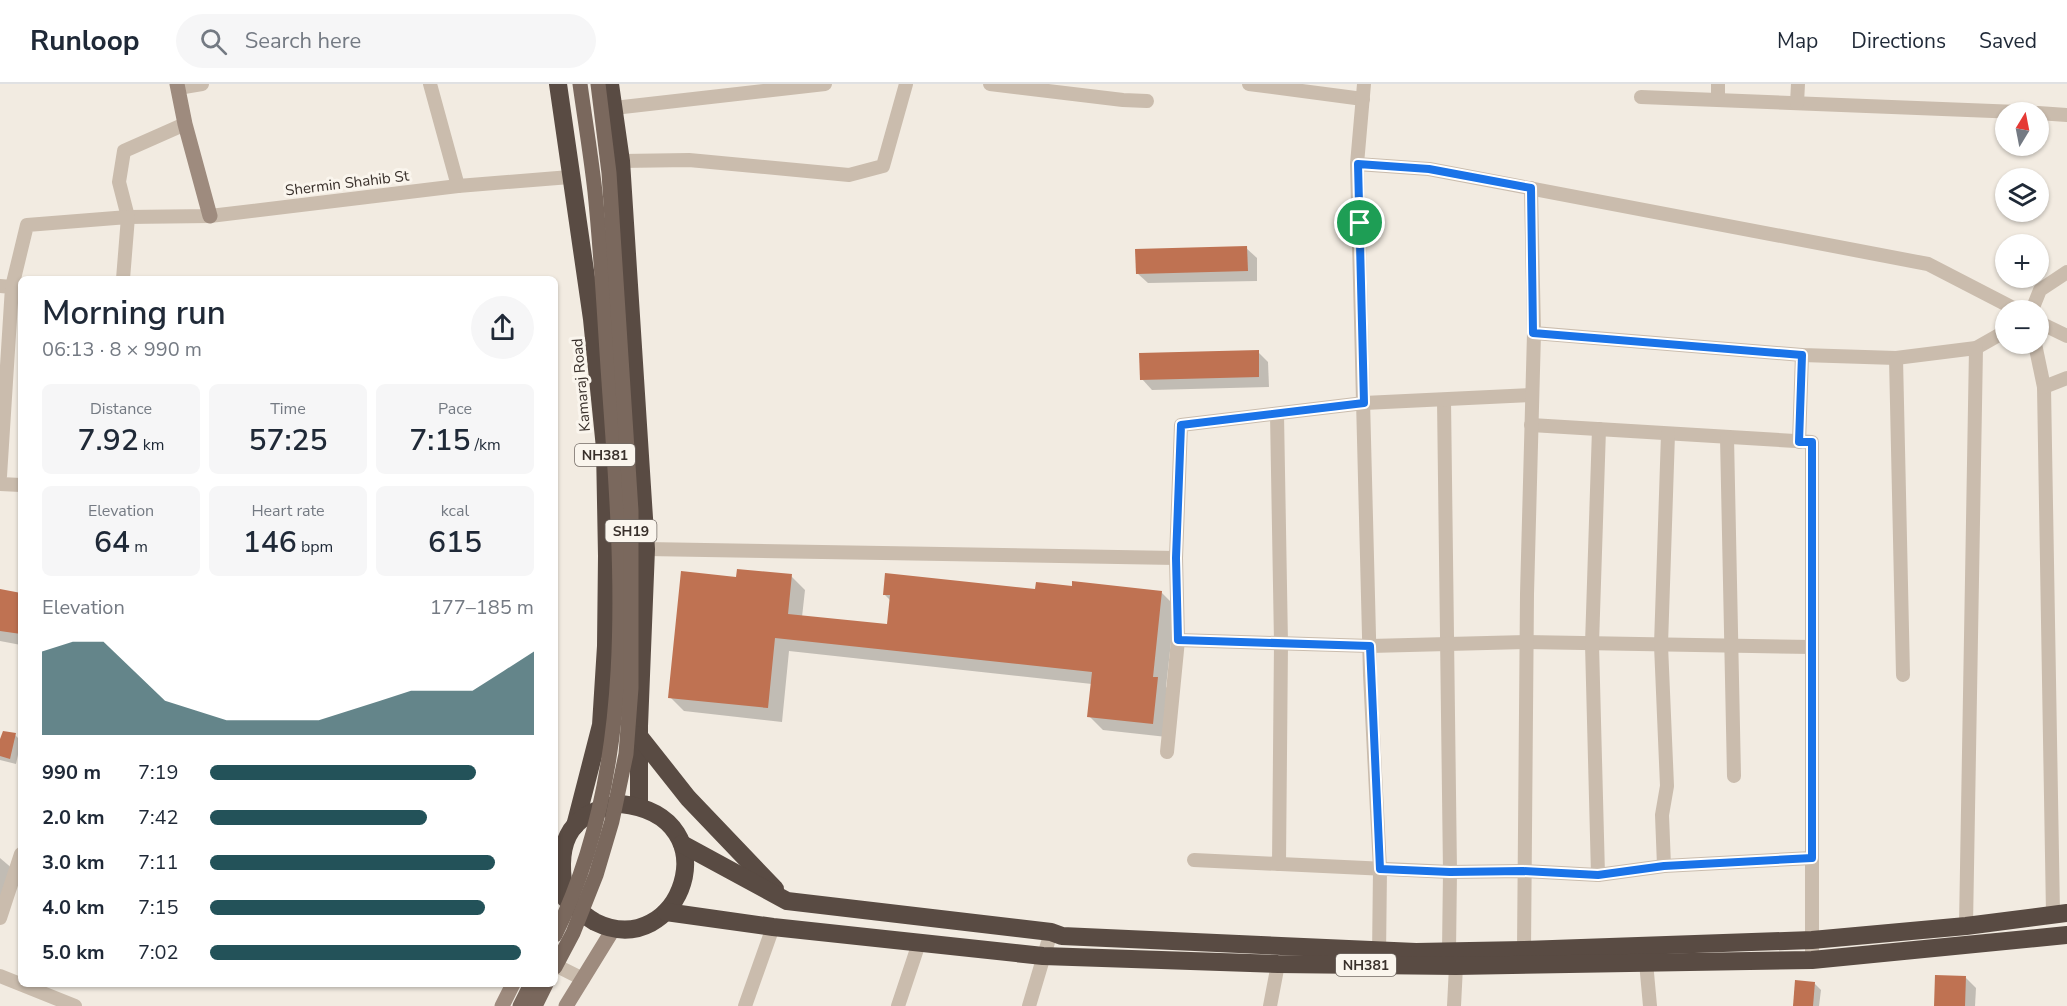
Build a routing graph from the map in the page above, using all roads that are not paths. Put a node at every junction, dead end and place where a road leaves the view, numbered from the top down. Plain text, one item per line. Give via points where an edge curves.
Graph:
1 (202, 84) edge
2 (430, 84) edge
3 (558, 84) edge
4 (580, 84) edge
5 (598, 84) edge
6 (610, 84) edge
7 (825, 84) edge
8 (906, 84) edge
9 (990, 84) edge
10 (1249, 84) edge
11 (1364, 84) edge
12 (1718, 84) edge
13 (1798, 84) edge
14 (177, 86) edge
15 (1641, 97) dead end
16 (1363, 99) junction
17 (1718, 99) junction
18 (1147, 101) dead end
19 (1797, 103) junction
20 (614, 108) junction
21 (1995, 111) edge
22 (2049, 114) edge
23 (2067, 115) edge
24 (185, 124) junction
25 (621, 162) junction
26 (1358, 164) junction
27 (570, 177) junction
28 (458, 186) junction
29 (1531, 188) junction
30 (210, 216) junction
31 (128, 217) junction
32 (2067, 272) edge
33 (123, 276) edge
34 (6, 286) edge
35 (1998, 300) edge
36 (2036, 300) edge
37 (2049, 327) edge
38 (1533, 333) junction
39 (2067, 336) edge
40 (1995, 337) edge
41 (1976, 348) junction
42 (2037, 354) edge
43 (1802, 355) junction
44 (1896, 358) junction
45 (2067, 378) edge
46 (2044, 387) junction
47 (1532, 395) junction
48 (1444, 399) junction
49 (1364, 403) junction
50 (1277, 414) junction
51 (1531, 425) junction
52 (1599, 429) junction
53 (1668, 434) junction
54 (1727, 437) junction
55 (1799, 442) junction
56 (0, 476) edge
57 (0, 484) edge
58 (18, 485) edge
59 (646, 549) junction
60 (1176, 558) junction
61 (1178, 640) junction
62 (1526, 642) junction
63 (1281, 643) junction
64 (1447, 644) junction
65 (1592, 644) junction
66 (1661, 645) junction
67 (1370, 646) junction
68 (1730, 646) junction
69 (1812, 647) junction
70 (1903, 675) dead end
71 (602, 724) junction
72 (639, 736) junction
73 (1167, 752) dead end
74 (1734, 776) dead end
75 (639, 806) junction
76 (574, 826) junction
77 (682, 844) junction
78 (1812, 858) junction
79 (1194, 860) dead end
80 (18, 863) edge
81 (1278, 864) junction
82 (1664, 866) junction
83 (1380, 869) junction
84 (1523, 871) junction
85 (1450, 872) junction
86 (1598, 875) junction
87 (558, 884) edge
88 (787, 902) junction
89 (666, 912) junction
90 (2060, 914) edge
91 (0, 918) edge
92 (1966, 926) junction
93 (773, 927) junction
94 (558, 928) edge
95 (614, 928) junction
96 (1052, 932) junction
97 (2067, 935) edge
98 (1812, 940) junction
99 (919, 943) junction
100 (1524, 950) junction
101 (1043, 956) junction
102 (1379, 958) junction
103 (1452, 959) junction
104 (558, 960) edge
105 (1812, 960) junction
106 (1646, 962) junction
107 (1278, 964) junction
108 (558, 967) edge
109 (0, 976) edge
110 (582, 979) junction
111 (18, 983) edge
112 (28, 987) edge
113 (512, 987) edge
114 (530, 987) edge
115 (544, 987) edge
116 (75, 1006) edge
117 (502, 1006) edge
118 (520, 1006) edge
119 (535, 1006) edge
120 (566, 1006) edge
121 (745, 1006) edge
122 (898, 1006) edge
123 (1029, 1006) edge
124 (1270, 1006) edge
125 (1454, 1006) edge
126 (1650, 1006) edge

1 - 14 street
2 - 28 street
3 - 27 highway, Kamaraj Road / NH381
4 - 94 main road, SH19, bridge via 595,191 619,518 618,686 613,737 596,822 582,870
5 - 104 main road, SH19, bridge via 609,173 630,499 631,688 626,754 612,821 596,875
6 - 20 highway, NH381
7 - 20 street
8 - 25 street via 883,166 849,175 690,160
9 - 18 street
10 - 16 street
11 - 16 street
12 - 17 street
13 - 19 street
14 - 24 street
15 - 17 street
16 - 26 street
17 - 19 street
19 - 21 street
20 - 25 highway, NH381
22 - 23 street
24 - 30 street
24 - 31 street via 124,151 119,182
25 - 59 highway, NH381
26 - 29 street via 1429,169
26 - 49 street
27 - 28 street, Shermin Shahib St
27 - 71 highway, Kamaraj Road / NH381 via 592,319 605,448 607,556
28 - 30 street, Shermin Shahib St
29 - 35 street via 1928,264
29 - 38 street
30 - 31 street, Shermin Shahib St
31 - 33 street
31 - 34 street, Shermin Shahib St via 27,225
32 - 36 street via 2040,290
34 - 56 street
37 - 39 street
38 - 43 street
38 - 47 street
40 - 41 street
41 - 44 street
41 - 92 street
42 - 46 street
43 - 44 street
43 - 55 street
44 - 70 street
45 - 46 street
46 - 90 street
47 - 48 street
47 - 51 street
48 - 49 street
48 - 64 street
49 - 50 street
49 - 67 street
50 - 60 street via 1181,425
50 - 63 street
51 - 52 street
51 - 62 street
52 - 53 street
52 - 65 street
53 - 54 street
53 - 66 street
54 - 55 street
54 - 68 street
55 - 69 street via 1812,442
57 - 58 street
59 - 60 street
59 - 72 highway, NH381
60 - 61 street
61 - 63 street
61 - 73 street
62 - 64 street
62 - 65 street
62 - 84 street
63 - 67 street
63 - 81 street
64 - 67 street
64 - 85 street
65 - 66 street
65 - 86 street
66 - 68 street
66 - 82 street via 1667,786 1662,815
67 - 83 street
68 - 69 street
68 - 74 street
69 - 78 street
71 - 72 highway
71 - 76 highway, Kamaraj Road / NH381
72 - 75 highway, NH381
72 - 88 highway via 688,798
75 - 76 highway, NH381 via 604,807
75 - 77 highway, NH381 via 672,827
76 - 87 highway, NH381 via 565,842
77 - 88 highway, NH381
77 - 89 highway via 684,880
78 - 82 street
78 - 98 street
79 - 81 street
80 - 91 street
81 - 83 street
82 - 86 street
83 - 85 street
83 - 102 street
84 - 85 street
84 - 86 street
84 - 100 street
85 - 103 street
87 - 95 highway, NH381 via 566,899 595,922
88 - 96 highway, NH381
89 - 93 highway, NH381
89 - 95 highway via 650,923
90 - 92 highway, NH381
92 - 98 highway, NH381
93 - 99 highway, NH381
93 - 121 street
95 - 110 street
96 - 101 street
96 - 102 highway, NH381 via 1062,936
97 - 105 highway, NH381
98 - 100 highway, NH381
98 - 105 street
99 - 101 highway, NH381
99 - 122 street
100 - 103 highway, NH381
101 - 107 highway, NH381
101 - 123 street
102 - 103 highway, NH381
102 - 107 highway, NH381
103 - 106 highway, NH381
103 - 125 street
105 - 106 highway, NH381
106 - 126 street
107 - 124 street
108 - 110 street
109 - 111 street
110 - 120 street
112 - 116 street
113 - 117 street
114 - 118 main road
115 - 119 main road

